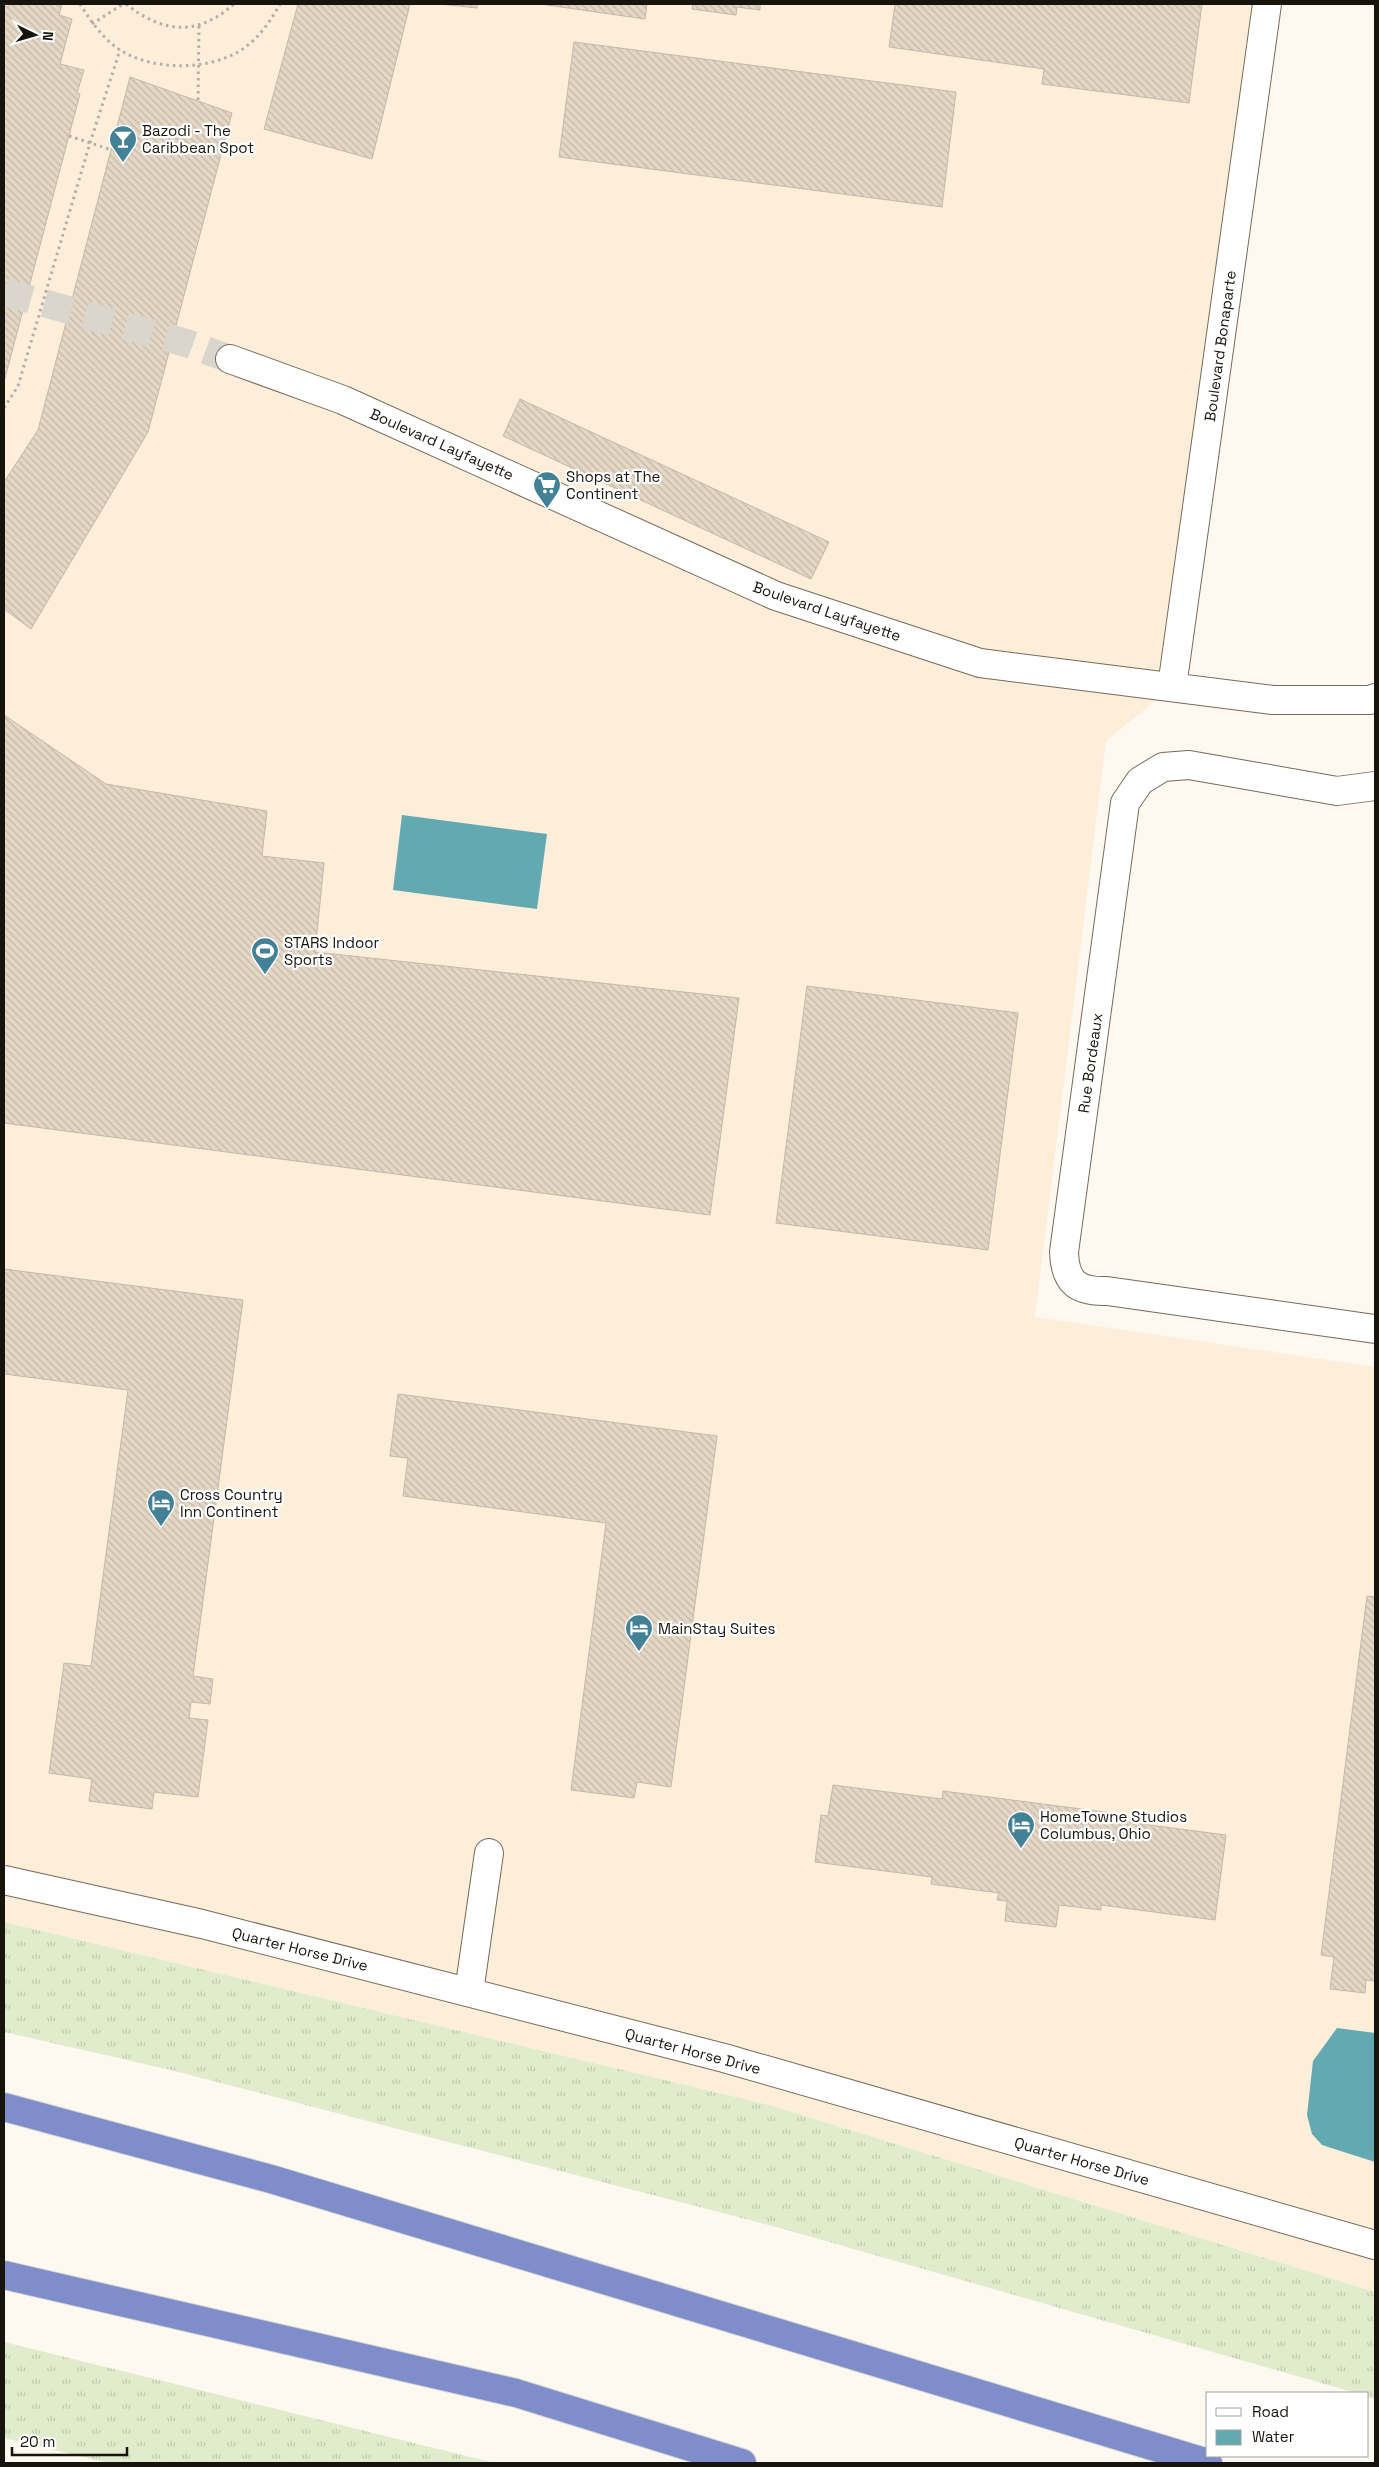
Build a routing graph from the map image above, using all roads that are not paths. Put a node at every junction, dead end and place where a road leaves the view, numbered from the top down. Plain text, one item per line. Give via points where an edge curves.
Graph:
1 (1267, 4) edge
2 (230, 359) tunnel mouth
3 (1172, 687) junction
4 (1375, 698) edge
5 (1375, 786) edge
6 (1375, 1329) edge
7 (489, 1852) dead end
8 (4, 1880) edge
9 (469, 1992) junction
10 (4, 2107) edge
11 (1375, 2245) edge
12 (4, 2275) edge
13 (742, 2463) edge
14 (1208, 2463) edge

1 - 3 street, Boulevard Bonaparte
2 - 3 street, Boulevard Layfayette via 343,400 776,596 980,663
3 - 4 street, Boulevard Layfayette via 1273,700
5 - 6 street, Rue Bordeaux via 1337,791 1188,765 1163,767 1140,781 1125,803 1064,1252 1065,1270 1074,1284 1090,1292 1107,1291
7 - 9 street
8 - 9 street, Quarter Horse Drive via 202,1924
9 - 11 street, Quarter Horse Drive via 724,2058
10 - 14 highway via 272,2179
12 - 13 highway via 516,2393

